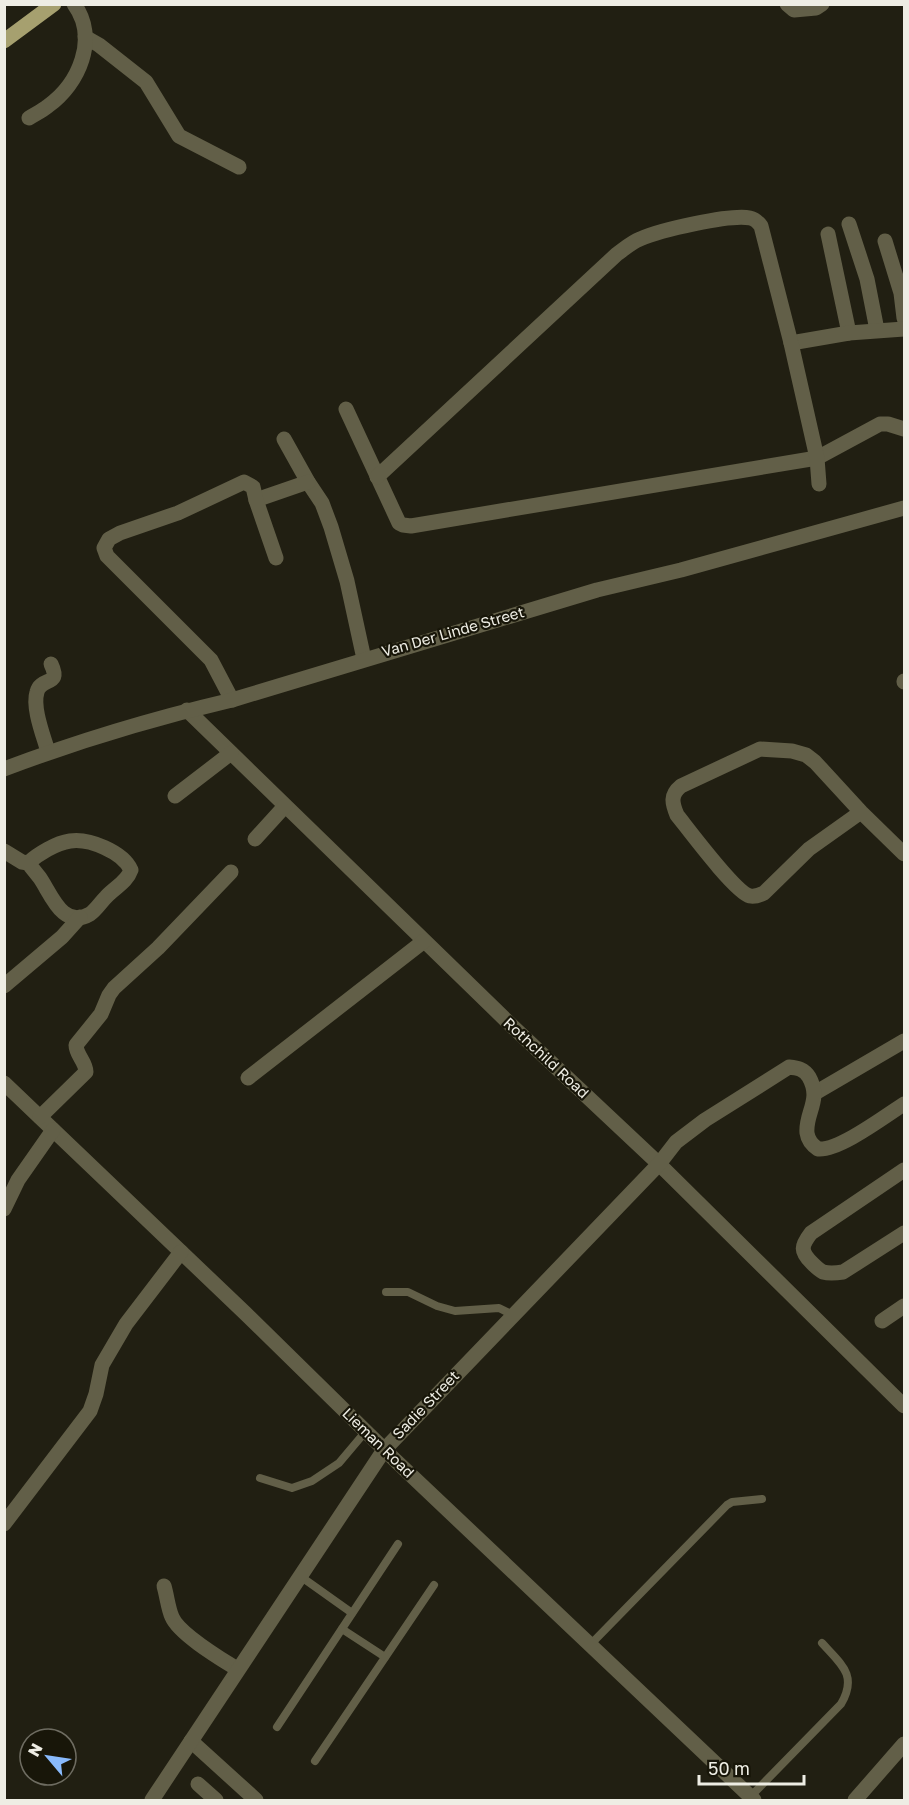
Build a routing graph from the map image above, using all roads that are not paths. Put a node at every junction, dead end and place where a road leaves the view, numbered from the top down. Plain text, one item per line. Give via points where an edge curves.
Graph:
1 (54, 4) edge
2 (74, 4) edge
3 (787, 4) edge
4 (822, 4) edge
5 (85, 37) junction
6 (4, 41) edge
7 (29, 118) dead end
8 (239, 167) dead end
9 (849, 224) dead end
10 (828, 234) dead end
11 (885, 241) dead end
12 (904, 318) edge
13 (904, 329) edge
14 (877, 330) junction
15 (849, 333) junction
16 (791, 343) junction
17 (346, 409) dead end
18 (904, 429) edge
19 (284, 440) dead end
20 (817, 458) junction
21 (377, 477) junction
22 (308, 483) junction
23 (819, 484) dead end
24 (256, 500) junction
25 (904, 508) edge
26 (276, 558) dead end
27 (364, 659) junction
28 (51, 664) dead end
29 (232, 700) junction
30 (187, 710) junction
31 (48, 752) junction
32 (231, 753) junction
33 (4, 769) edge
34 (175, 796) dead end
35 (285, 806) junction
36 (861, 812) junction
37 (255, 839) dead end
38 (4, 851) edge
39 (904, 854) edge
40 (28, 863) junction
41 (231, 872) dead end
42 (80, 917) junction
43 (424, 941) junction
44 (4, 986) edge
45 (904, 1041) edge
46 (248, 1078) dead end
47 (4, 1083) edge
48 (815, 1093) junction
49 (904, 1104) edge
50 (40, 1117) junction
51 (53, 1130) junction
52 (659, 1164) junction
53 (904, 1170) edge
54 (4, 1209) edge
55 (904, 1233) edge
56 (181, 1252) junction
57 (386, 1292) dead end
58 (904, 1306) edge
59 (513, 1314) junction
60 (882, 1321) dead end
61 (904, 1406) edge
62 (366, 1431) junction
63 (384, 1449) junction
64 (260, 1478) dead end
65 (762, 1499) dead end
66 (6, 1518) edge
67 (398, 1544) dead end
68 (300, 1576) junction
69 (434, 1585) dead end
70 (164, 1586) dead end
71 (352, 1613) junction
72 (342, 1629) junction
73 (822, 1643) dead end
74 (590, 1645) junction
75 (385, 1657) junction
76 (237, 1670) junction
77 (277, 1727) dead end
78 (191, 1741) junction
79 (904, 1744) edge
80 (315, 1761) dead end
81 (198, 1784) dead end
82 (752, 1799) edge
83 (152, 1800) edge
84 (216, 1800) edge
85 (256, 1800) edge
86 (855, 1800) edge

1 - 6 main road
2 - 5 street
3 - 4 street via 794,10
5 - 7 street via 82,62 74,79 50,105
5 - 8 street via 146,82 179,136
9 - 14 street via 867,279
10 - 15 street
11 - 12 street via 901,293
13 - 14 street
14 - 15 street
15 - 16 street
16 - 20 street
16 - 21 street via 758,221 748,217 715,220 662,231 638,239 617,254
17 - 21 street
18 - 20 street via 880,424
19 - 22 street
20 - 21 street via 411,526 399,523
20 - 23 street
22 - 24 street
22 - 27 street via 322,503 331,527
24 - 26 street
24 - 29 street via 253,487 244,482 178,513 120,533 104,549 211,660
25 - 27 street, Van Der Linde Street via 597,590
27 - 29 street, Van Der Linde Street
28 - 31 street via 55,672 52,680 36,694
29 - 30 street, Van Der Linde Street
30 - 31 street, Van Der Linde Street
30 - 32 street, Rothchild Road
31 - 33 street, Van Der Linde Street
32 - 34 street
32 - 35 street, Rothchild Road
35 - 37 street
35 - 43 street, Rothchild Road
36 - 36 street via 808,849 764,893 748,896 725,874 672,804 681,786 760,749 776,749 806,755
36 - 39 street
38 - 40 street
40 - 42 street via 60,910 70,917
40 - 42 street via 71,841 111,850 126,862 131,870 125,881 92,913
41 - 50 street via 114,988 101,1014 76,1045 86,1071
42 - 44 street
43 - 46 street
43 - 52 street, Rothchild Road
45 - 48 street
47 - 50 street, Lieman Road
48 - 49 street via 807,1133 810,1143 818,1149 842,1143
48 - 52 street, Sadie Street via 806,1072 789,1067 705,1120 676,1142
50 - 51 street, Lieman Road
51 - 54 street via 18,1180
51 - 56 street, Lieman Road
52 - 59 street, Sadie Street
52 - 61 street, Rothchild Road
53 - 55 street via 811,1233 803,1247 804,1255 823,1272 843,1272
56 - 62 street, Lieman Road
56 - 66 street via 111,1349 102,1365 90,1411
57 - 59 lane via 408,1292 455,1311 499,1308
58 - 60 street
59 - 63 street, Sadie Street
62 - 63 street, Lieman Road
62 - 64 lane via 339,1463 312,1481 292,1488
63 - 68 street, Sadie Street
63 - 74 street, Lieman Road
65 - 74 lane via 727,1505
67 - 71 lane
68 - 71 lane
68 - 76 street, Sadie Street
69 - 75 lane
70 - 76 street via 175,1623
71 - 72 lane
72 - 75 lane
72 - 77 lane
73 - 82 lane via 848,1676 846,1695
74 - 82 street, Lieman Road
75 - 80 lane
76 - 78 street, Sadie Street
78 - 83 street, Sadie Street
78 - 85 street
79 - 86 street
81 - 84 street

